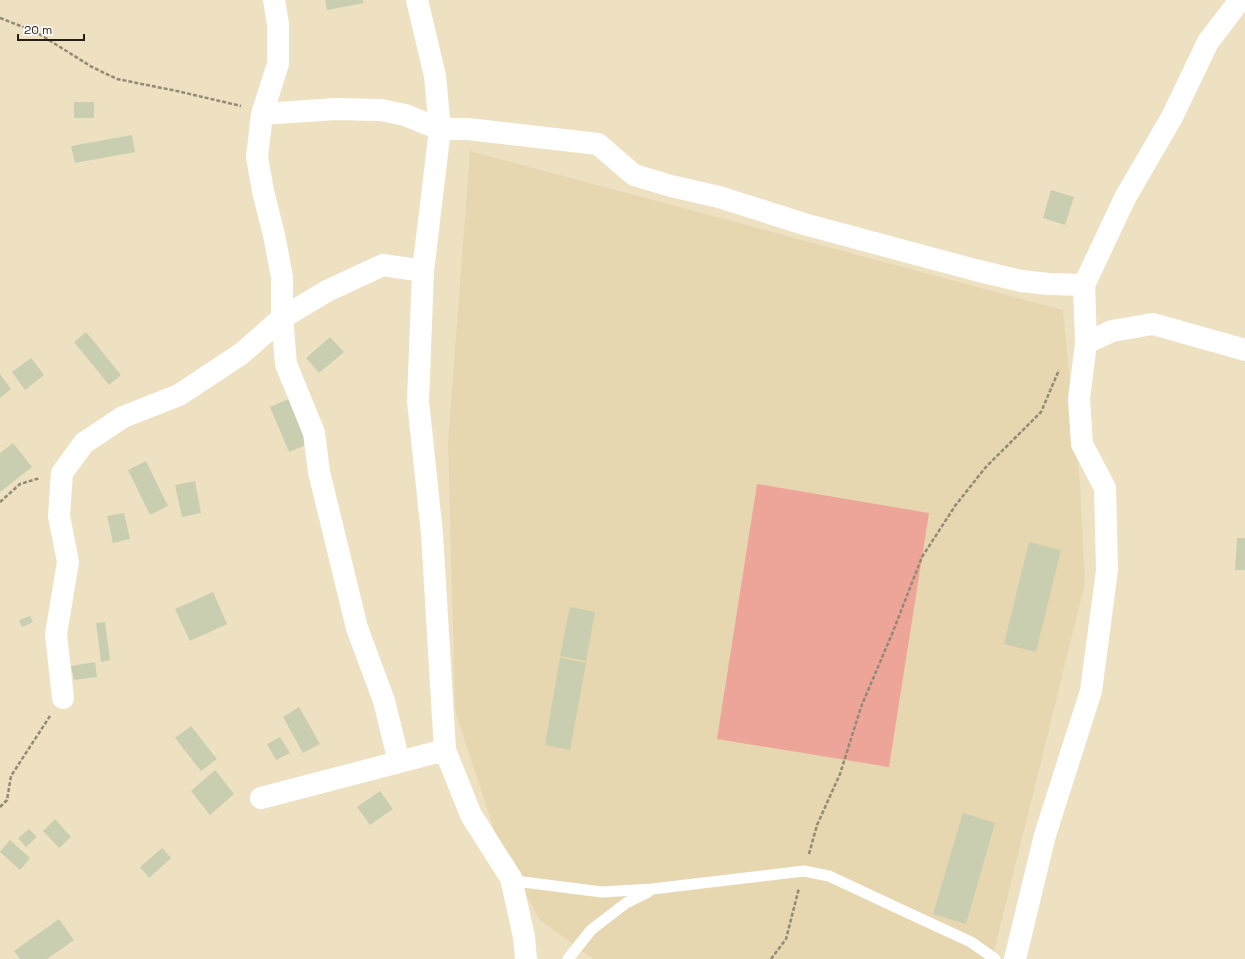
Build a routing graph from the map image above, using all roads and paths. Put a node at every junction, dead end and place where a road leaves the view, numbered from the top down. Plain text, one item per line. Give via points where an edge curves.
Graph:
1 (274, 0) edge
2 (417, 0) edge
3 (1240, 0) edge
4 (0, 18) edge
5 (262, 114) junction
6 (440, 129) junction
7 (423, 271) junction
8 (1084, 285) junction
9 (282, 318) junction
10 (1086, 343) junction
11 (1245, 350) edge
12 (1060, 368) dead end
13 (62, 473) junction
14 (0, 502) edge
15 (63, 698) joint
16 (445, 750) junction
17 (400, 762) junction
18 (261, 798) dead end
19 (0, 807) edge
20 (804, 871) junction
21 (511, 878) junction
22 (652, 890) junction
23 (526, 959) edge
24 (568, 959) edge
25 (771, 959) edge
26 (995, 959) edge
27 (1015, 959) edge

1 - 5 street via 278,24 278,64
2 - 6 street via 435,76
3 - 8 street via 1208,42 1172,117 1125,198
4 - 5 path via 36,32 92,67 117,79 235,104
5 - 6 street via 381,110 405,115
5 - 9 street via 257,157 282,277
6 - 7 street
6 - 8 street via 468,129 598,144 634,175 671,186 720,197 812,226 975,270 1021,281
7 - 9 street via 383,265 327,291
7 - 16 street via 418,401 432,534
8 - 10 street
9 - 13 street via 241,354 179,395 123,417 84,443
9 - 17 street via 286,364 314,433 319,472 356,628 384,701
10 - 11 street via 1112,331 1154,324
10 - 27 street via 1079,399 1082,444 1105,488 1107,570 1091,692 1045,835
12 - 20 path via 1041,412 985,468 955,506 922,557 861,707 840,774 817,825
13 - 14 path via 20,484
13 - 15 street via 59,516 68,562 56,634
15 - 19 path via 11,776 7,800
16 - 17 street
16 - 21 street via 471,815
17 - 18 street
20 - 22 lane
20 - 25 path via 786,939
20 - 26 lane via 829,876 899,908 971,942
21 - 22 lane via 523,882 602,892
21 - 23 street via 524,937
22 - 24 lane via 626,903 591,930

